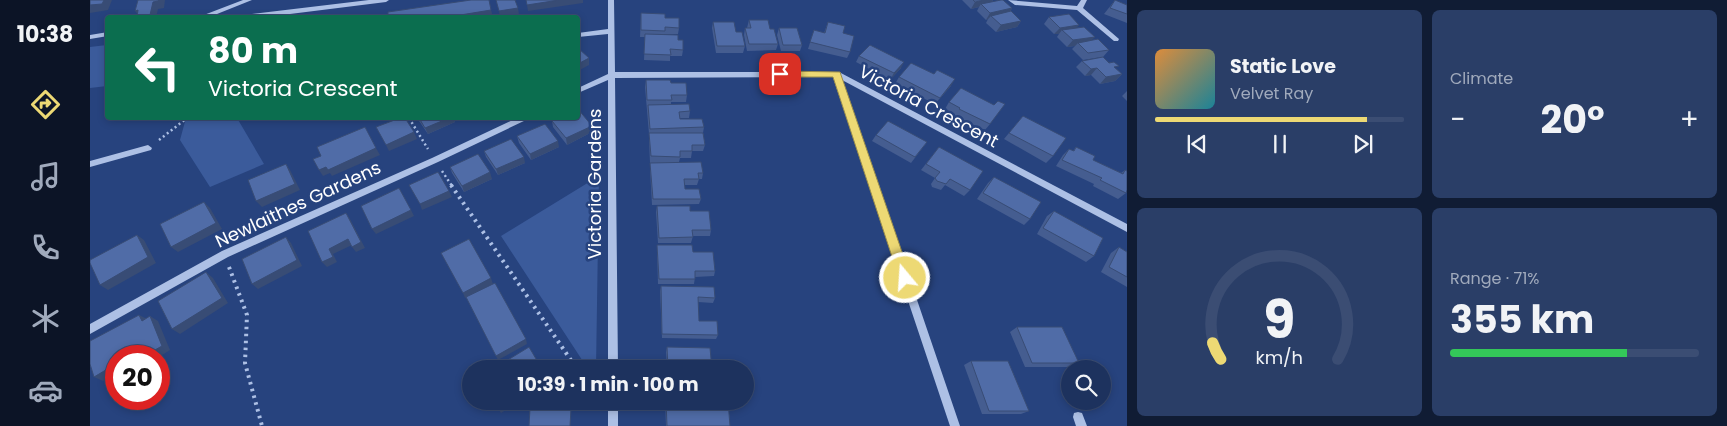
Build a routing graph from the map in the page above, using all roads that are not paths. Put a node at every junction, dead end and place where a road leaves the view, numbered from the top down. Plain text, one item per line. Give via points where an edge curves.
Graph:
1 (249, 0) edge
2 (386, 0) edge
3 (611, 0) edge
4 (1011, 0) edge
5 (1084, 0) edge
6 (1079, 8) junction
7 (207, 15) edge
8 (261, 15) edge
9 (611, 31) junction
10 (105, 34) edge
11 (580, 35) edge
12 (90, 37) edge
13 (1116, 39) dead end
14 (836, 74) junction
15 (610, 76) junction
16 (580, 90) edge
17 (519, 120) edge
18 (148, 148) road end
19 (90, 164) edge
20 (1127, 228) edge
21 (90, 329) edge
22 (613, 360) edge
23 (613, 410) edge
24 (613, 426) edge
25 (954, 426) edge

1 - 7 street
2 - 8 street
3 - 9 street, Victoria Gardens
4 - 6 street via 1015,3
5 - 6 street
6 - 13 street
9 - 11 street
9 - 15 street, Victoria Gardens
10 - 12 street
14 - 15 street, Victoria Crescent
14 - 20 street, Victoria Crescent
14 - 25 street
15 - 16 street
15 - 22 street, Victoria Gardens
17 - 21 street, Newlaithes Gardens via 225,254
18 - 19 street
23 - 24 street

